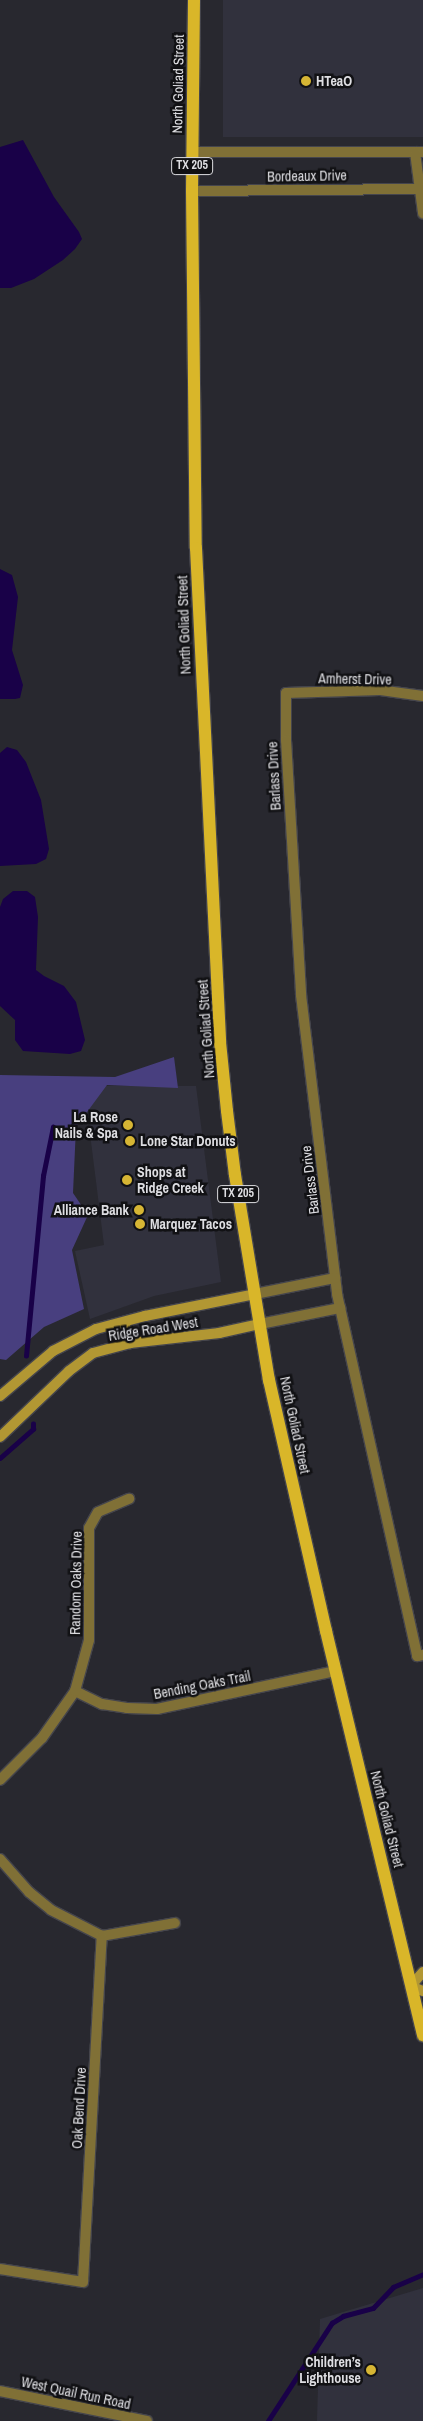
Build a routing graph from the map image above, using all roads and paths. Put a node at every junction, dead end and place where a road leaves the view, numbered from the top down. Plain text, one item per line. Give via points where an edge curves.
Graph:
1 (194, 0) edge
2 (192, 152) junction
3 (419, 152) edge
4 (421, 189) edge
5 (192, 191) junction
6 (423, 212) edge
7 (286, 692) joint
8 (423, 696) edge
9 (335, 1278) junction
10 (254, 1294) junction
11 (340, 1308) junction
12 (124, 1322) junction
13 (260, 1324) junction
14 (130, 1343) junction
15 (0, 1396) edge
16 (0, 1437) edge
17 (129, 1500) dead end
18 (420, 1656) edge
19 (336, 1671) junction
20 (75, 1691) junction
21 (0, 1780) edge
22 (0, 1858) edge
23 (175, 1923) dead end
24 (102, 1936) junction
25 (423, 1972) edge
26 (417, 1989) edge
27 (423, 2036) edge
28 (0, 2269) edge
29 (0, 2391) edge
30 (146, 2421) edge

1 - 2 main road, North Goliad Street / TX 205
2 - 3 street, Bordeaux Drive
2 - 5 main road, North Goliad Street / TX 205
3 - 4 street
4 - 5 street, Bordeaux Drive
4 - 6 street
5 - 10 main road, North Goliad Street / TX 205 via 196,548 220,1042 234,1175
7 - 8 street, Amherst Drive via 380,690
7 - 9 street, Barlass Drive via 286,750 301,995
9 - 10 street, Ridge Road West
9 - 11 street, Barlass Drive
10 - 12 street, Ridge Road West
10 - 13 main road, North Goliad Street / TX 205
11 - 13 street, Ridge Road West
11 - 18 street, Barlass Drive
12 - 14 street
12 - 15 street, Ridge Road West via 96,1329 53,1351
13 - 14 street, Ridge Road West via 219,1333
13 - 19 main road, North Goliad Street / TX 205 via 282,1438
14 - 16 street, Ridge Road West via 92,1353
17 - 20 street, Random Oaks Drive via 98,1512 89,1528 89,1640
19 - 20 street, Bending Oaks Trail via 157,1709 102,1704
19 - 26 main road, North Goliad Street / TX 205
20 - 21 street, Random Oaks Drive via 42,1738
22 - 24 street via 29,1892 51,1910
23 - 24 street
24 - 28 street, Oak Bend Drive via 83,2282
25 - 26 street
26 - 27 main road, North Goliad Street / TX 205
29 - 30 street, West Quail Run Road

